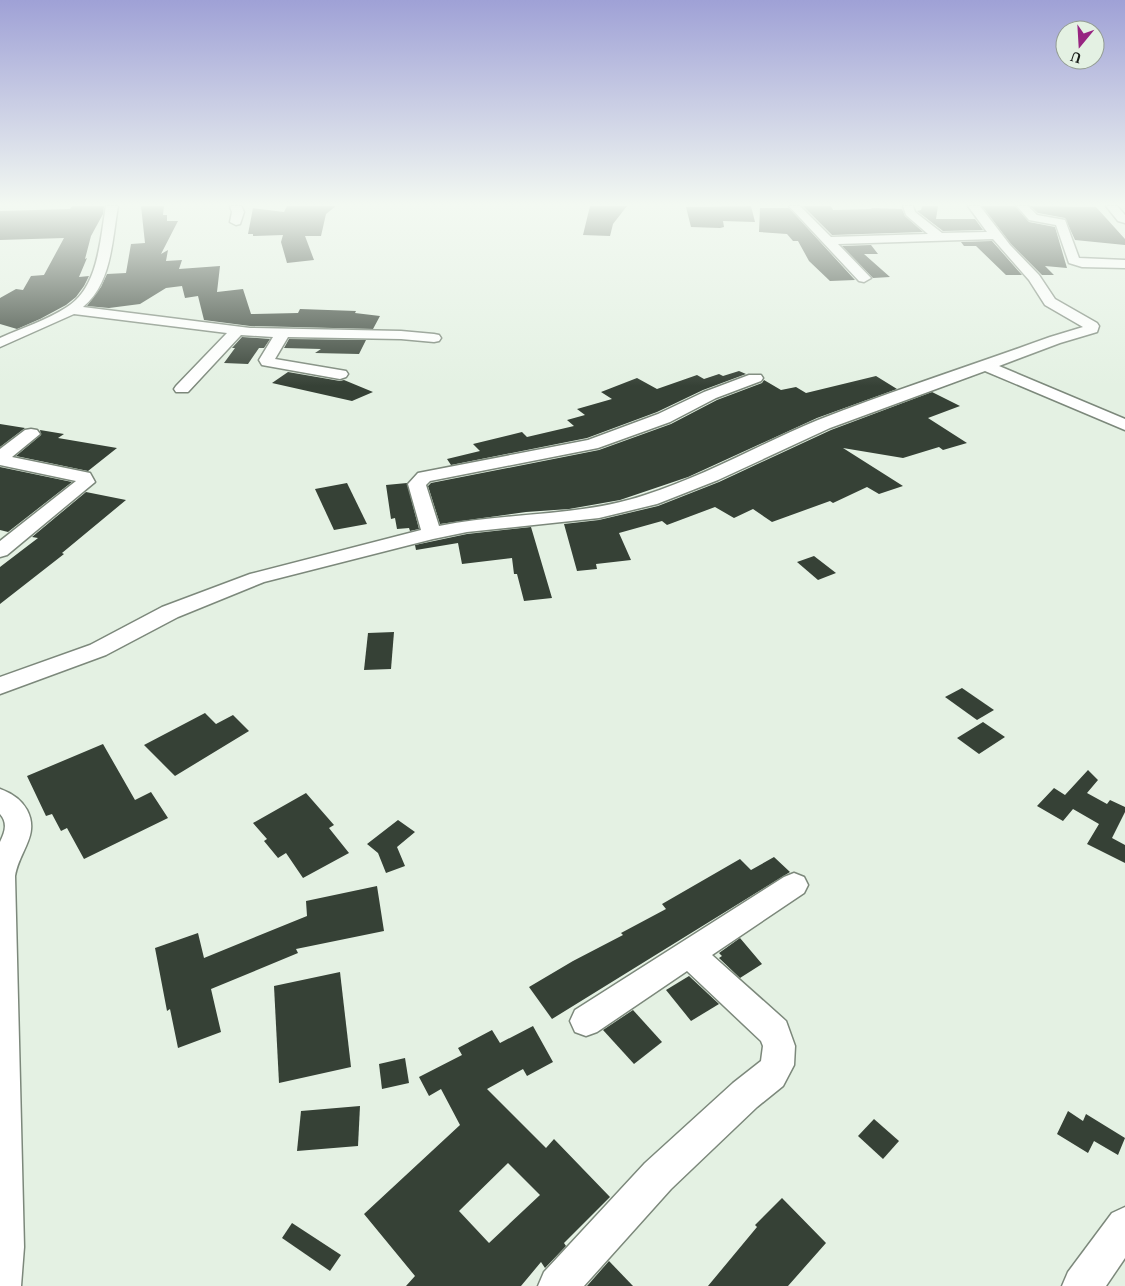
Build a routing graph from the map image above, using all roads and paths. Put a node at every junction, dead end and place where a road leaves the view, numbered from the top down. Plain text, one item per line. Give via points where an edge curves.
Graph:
1 (100, 266) edge
2 (853, 266) edge
3 (1023, 266) edge
4 (864, 278) dead end
5 (72, 310) junction
6 (238, 330) junction
7 (284, 333) junction
8 (434, 338) dead end
9 (0, 343) edge
10 (985, 366) junction
11 (340, 374) dead end
12 (755, 378) dead end
13 (182, 389) dead end
14 (1125, 425) edge
15 (31, 434) dead end
16 (0, 459) edge
17 (432, 533) junction
18 (0, 551) edge
19 (0, 686) edge
20 (0, 799) edge
21 (794, 885) dead end
22 (688, 952) junction
23 (586, 1021) dead end
24 (1125, 1226) edge
25 (1, 1286) edge
26 (558, 1286) edge
27 (1082, 1286) edge

1 - 5 street via 86,298
2 - 4 street
3 - 10 street via 1050,302 1092,326 1092,329
5 - 6 street
5 - 9 street
6 - 7 street
6 - 13 street
7 - 8 street
7 - 11 street via 267,362
10 - 14 street
10 - 17 street via 824,424 712,476 650,500 584,514
12 - 17 street via 710,395 664,418 592,444 424,477 417,484
15 - 16 street
16 - 18 street via 74,475 86,482
17 - 19 street via 232,586 170,612 98,650
20 - 25 street via 12,808 20,826 1,876 5,1247
21 - 22 street
22 - 23 street
22 - 26 street via 774,1032 779,1046 777,1065 771,1075 658,1176
24 - 27 street

